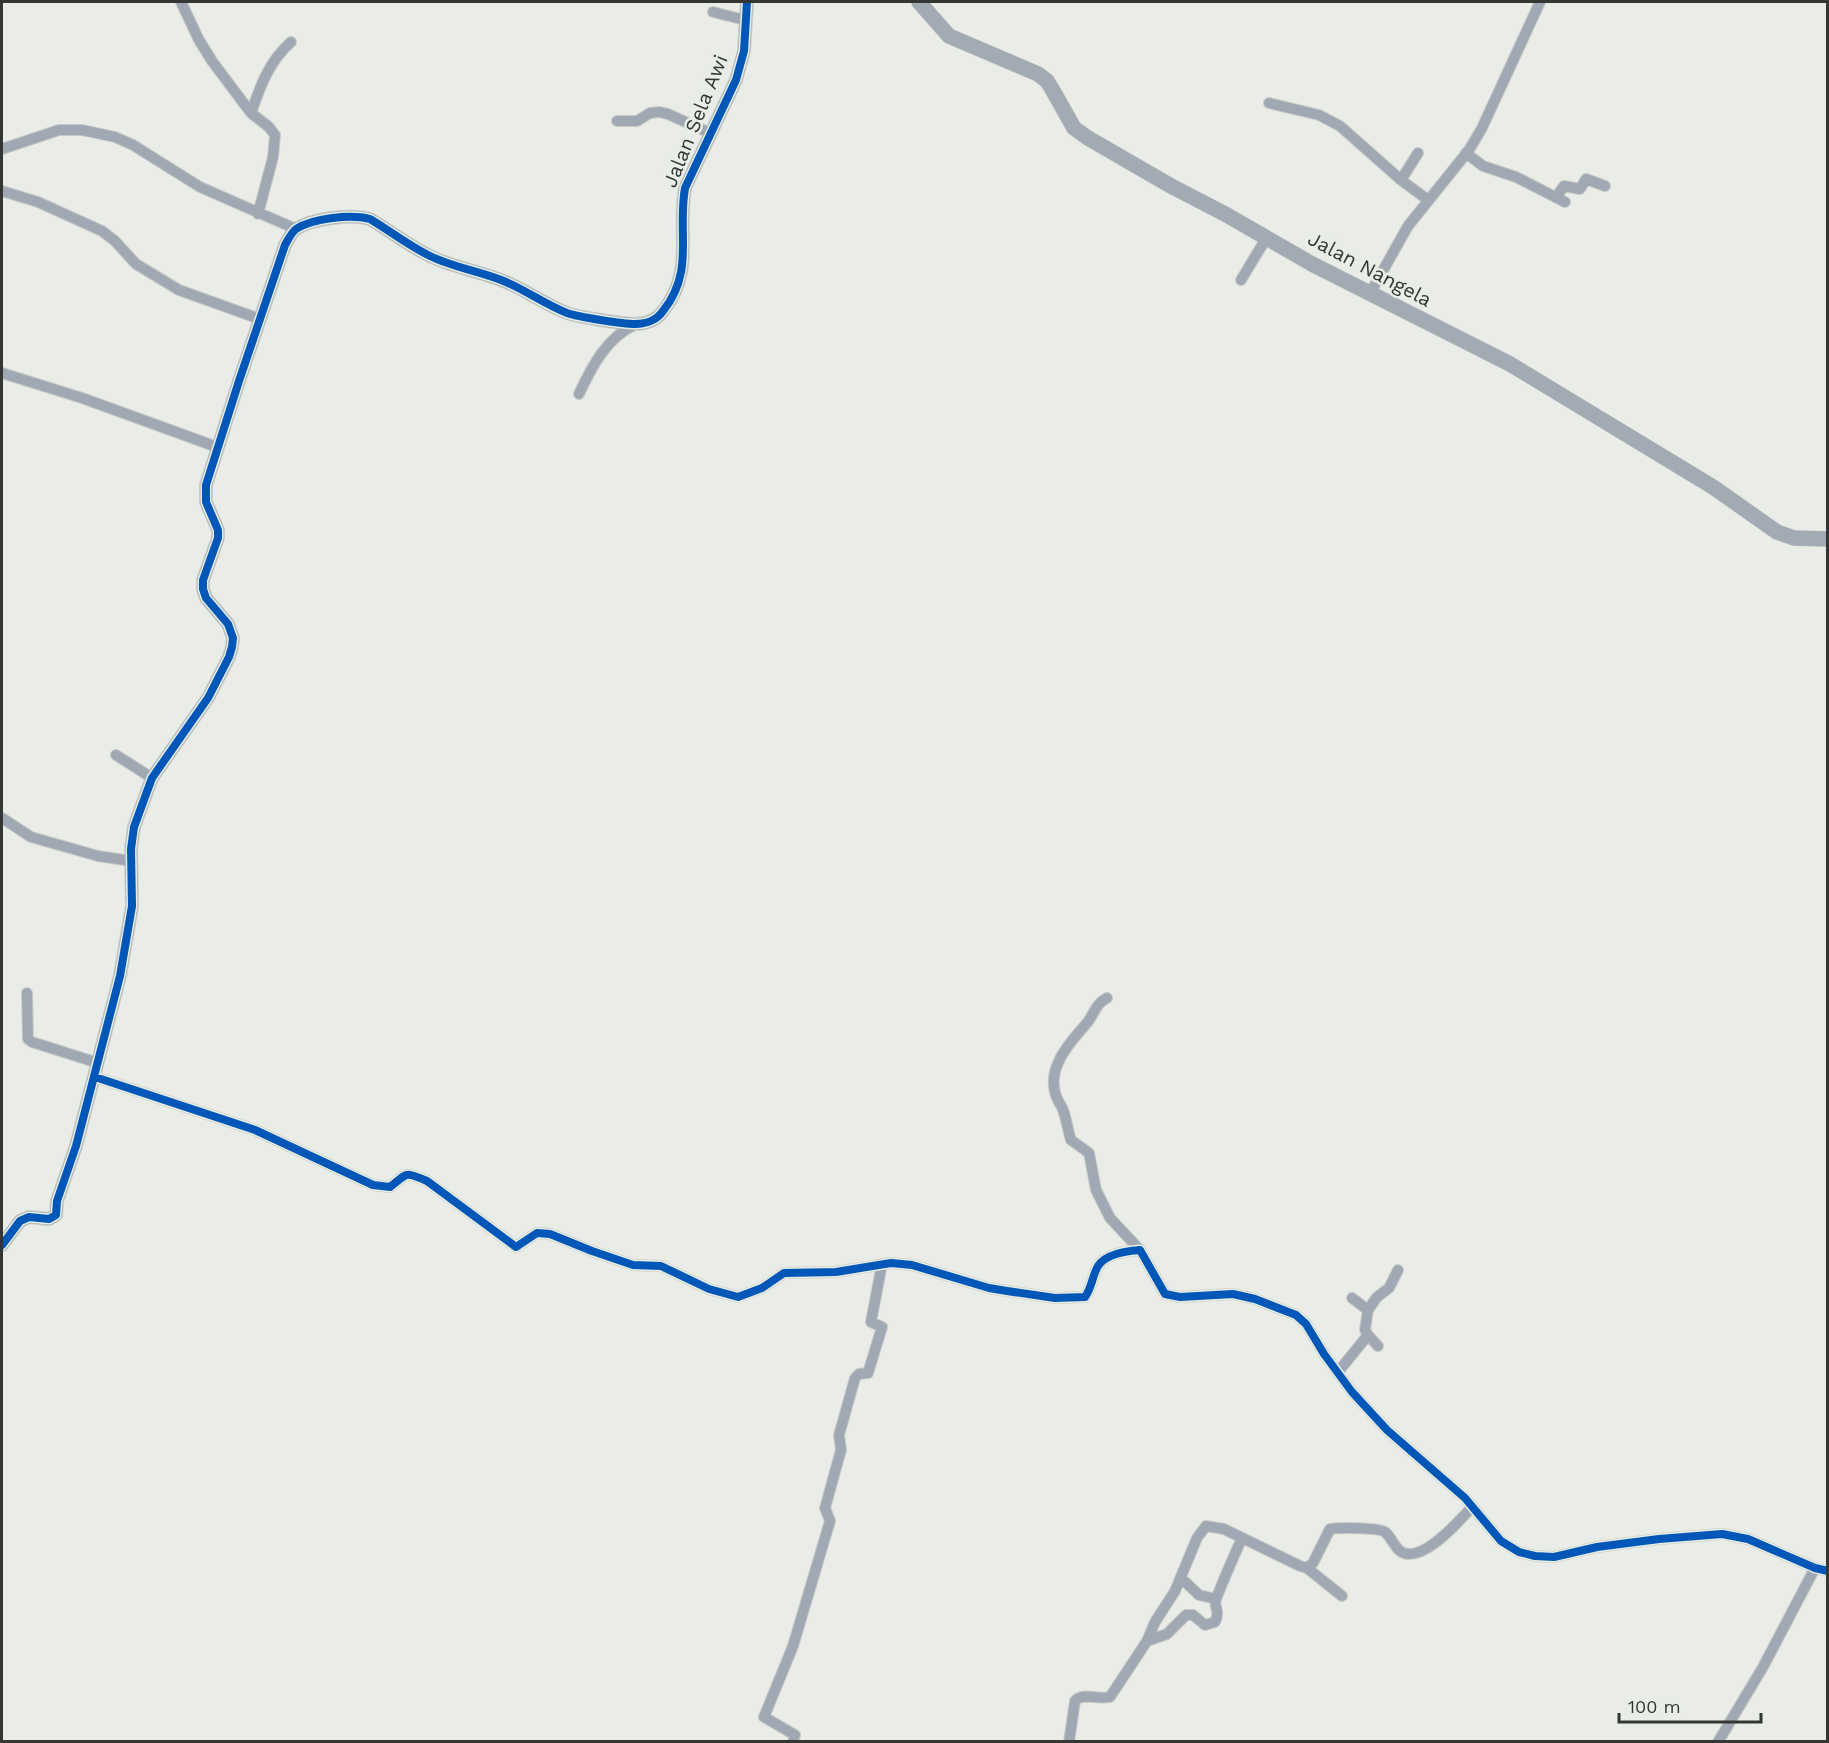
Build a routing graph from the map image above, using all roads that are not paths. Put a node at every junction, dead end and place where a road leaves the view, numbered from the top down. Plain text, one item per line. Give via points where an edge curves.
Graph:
1 (181, 2) edge
2 (747, 2) edge
3 (920, 2) edge
4 (1540, 2) edge
5 (712, 12) dead end
6 (745, 20) junction
7 (291, 42) dead end
8 (1269, 103) dead end
9 (250, 113) junction
10 (617, 121) dead end
11 (710, 133) junction
12 (2, 149) edge
13 (1418, 153) dead end
14 (1466, 153) junction
15 (1401, 180) junction
16 (1605, 186) dead end
17 (2, 191) edge
18 (1428, 200) junction
19 (258, 214) junction
20 (296, 229) junction
21 (1267, 237) junction
22 (1241, 280) dead end
23 (1371, 295) junction
24 (260, 319) junction
25 (636, 324) junction
26 (2, 373) edge
27 (579, 394) dead end
28 (218, 447) junction
29 (1827, 539) edge
30 (116, 755) dead end
31 (152, 778) junction
32 (2, 818) edge
33 (131, 861) junction
34 (27, 993) dead end
35 (1107, 998) dead end
36 (98, 1063) junction
37 (95, 1077) junction
38 (2, 1245) edge
39 (1140, 1250) junction
40 (882, 1264) junction
41 (1398, 1270) dead end
42 (1352, 1298) dead end
43 (1368, 1311) junction
44 (1368, 1335) junction
45 (1378, 1346) dead end
46 (1338, 1372) junction
47 (1472, 1507) junction
48 (1242, 1538) junction
49 (1307, 1568) junction
50 (1815, 1568) junction
51 (1827, 1571) edge
52 (1181, 1578) junction
53 (1342, 1596) dead end
54 (1216, 1599) junction
55 (1147, 1641) junction
56 (793, 1742) edge
57 (1069, 1742) edge
58 (1718, 1742) edge

1 - 9 street via 199,40
2 - 6 street, Jalan Sela Awi
3 - 21 main road, Jalan Nangela via 949,36 1047,81 1074,128 1088,138
4 - 14 street via 1497,98
5 - 6 street
6 - 11 street, Jalan Sela Awi via 744,51 736,80
7 - 9 street via 275,59
8 - 15 street via 1319,115 1340,126
9 - 19 street via 275,135
10 - 11 street via 631,122 658,112
11 - 25 street, Jalan Sela Awi via 685,188 684,260 672,298 652,321
12 - 19 street via 58,130 115,136 200,188
13 - 15 street
14 - 16 street via 1483,166 1516,177 1561,200 1564,186 1580,189 1586,178
14 - 18 street
15 - 18 street
17 - 24 street via 38,202 102,231 136,264 179,290
18 - 23 street via 1408,226
19 - 20 street
20 - 24 street via 285,245
20 - 25 street via 338,217 370,219 429,256 507,283 565,312
21 - 22 street
21 - 23 main road, Jalan Nangela
23 - 29 main road, Jalan Nangela via 1536,379 1713,488 1768,528 1794,538
24 - 28 street
25 - 27 street via 617,335 608,346
26 - 28 street
28 - 31 street via 205,492 218,538 203,589 228,624 232,647 208,698
30 - 31 street
31 - 33 street via 134,827
32 - 33 street via 31,837
33 - 36 street via 130,921
34 - 36 street via 28,1039
35 - 39 street via 1099,1002 1060,1058 1054,1080 1056,1096 1071,1140 1089,1153 1096,1190 1110,1218
36 - 37 street
37 - 38 street via 56,1215 20,1221
37 - 40 street via 255,1130 373,1185 390,1187 407,1175 427,1181 516,1247 537,1233 550,1234 633,1265 661,1266 709,1289 738,1297 762,1288 784,1273 836,1272
39 - 40 street via 1104,1259 1097,1266 1090,1291 1077,1299 998,1290 912,1265
39 - 46 street via 1165,1294 1233,1294 1296,1315
40 - 56 street via 871,1322 882,1326 870,1372 857,1375 855,1381 839,1435 841,1450 825,1508 830,1521 793,1646 764,1718 795,1735
41 - 43 street via 1389,1288
42 - 43 street
43 - 44 street
44 - 45 street
44 - 46 street
46 - 47 street via 1387,1430
47 - 49 street via 1446,1536 1417,1552 1400,1551 1380,1529 1330,1529
47 - 50 street via 1501,1541 1535,1556 1554,1557 1597,1547 1722,1534 1748,1539
48 - 49 street
48 - 52 street via 1206,1526
48 - 54 street
49 - 53 street
50 - 51 street
50 - 58 street
52 - 54 street via 1199,1595
52 - 55 street
54 - 55 street via 1218,1614 1212,1624 1205,1625 1193,1615 1186,1615 1167,1634
55 - 57 street via 1110,1697 1078,1697 1072,1711

